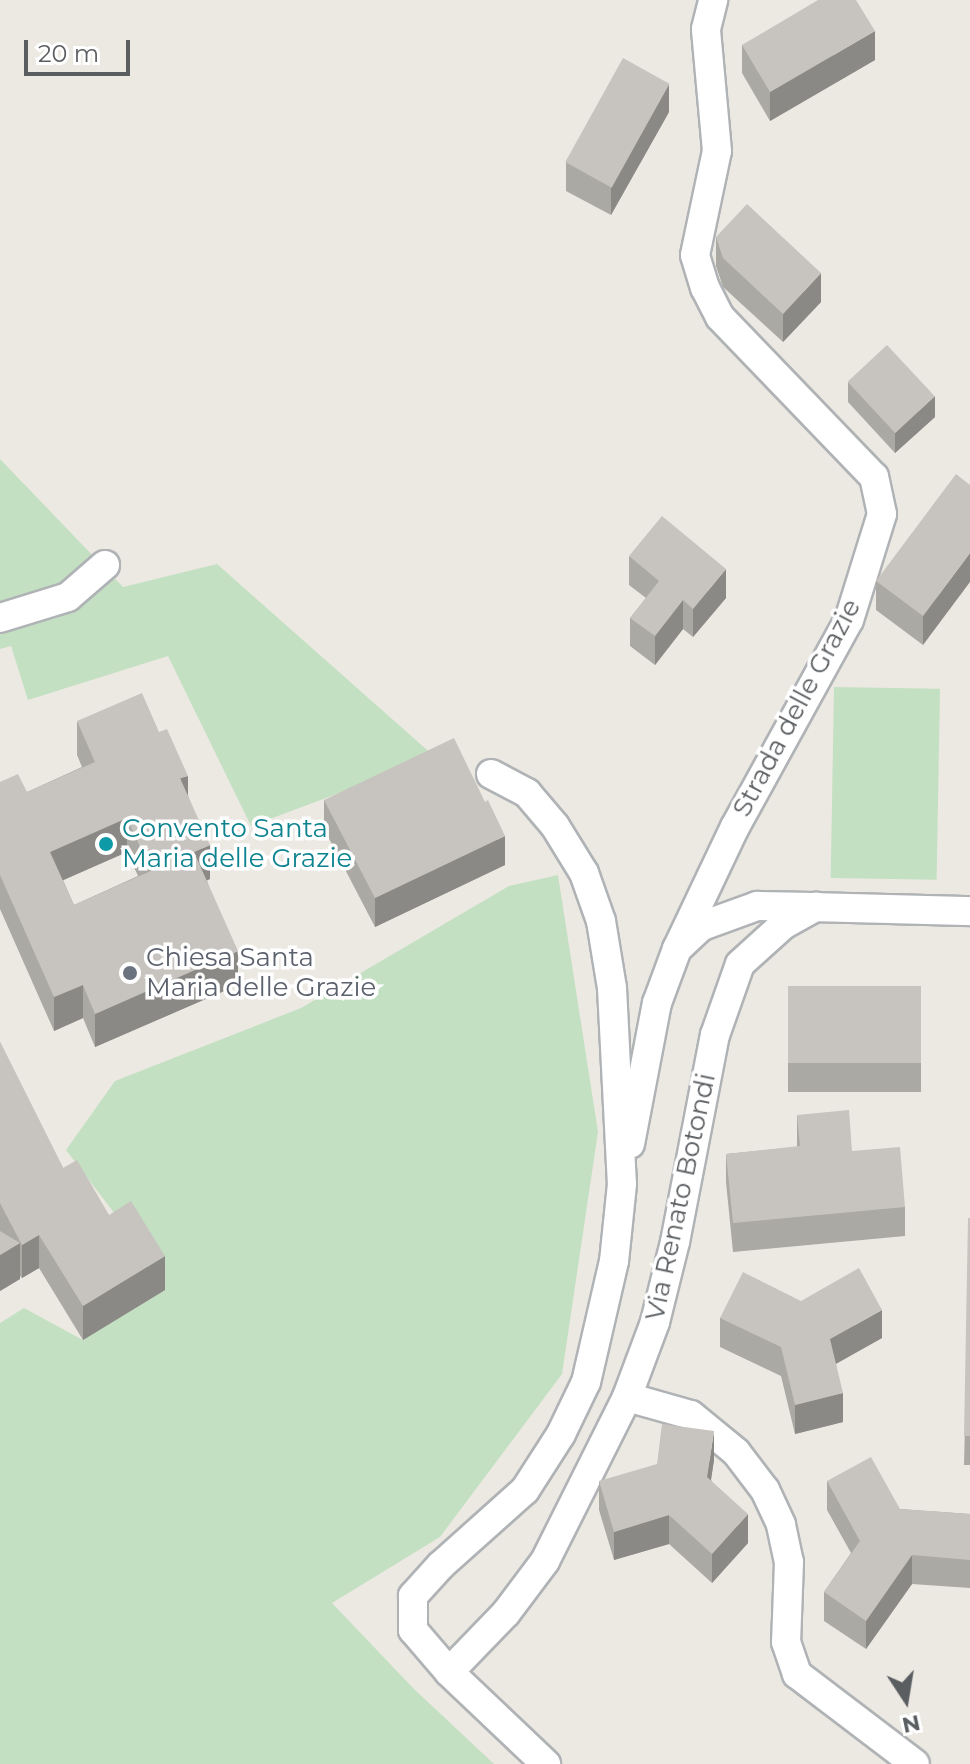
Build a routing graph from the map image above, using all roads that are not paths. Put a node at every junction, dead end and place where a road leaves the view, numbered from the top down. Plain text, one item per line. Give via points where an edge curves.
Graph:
1 (713, 0) edge
2 (105, 565) dead end
3 (0, 618) edge
4 (491, 774) dead end
5 (816, 907) junction
6 (970, 911) edge
7 (677, 949) junction
8 (622, 1184) junction
9 (627, 1397) junction
10 (449, 1672) junction
11 (546, 1764) edge
12 (915, 1764) edge

1 - 7 street, Strada delle Grazie via 706,29 717,151 695,255 705,288 720,317 874,477 882,514 849,620 735,827
2 - 3 street via 68,597
4 - 8 street, Strada delle Grazie via 527,793 555,826 584,873 601,921 612,988
5 - 6 street
5 - 7 street via 757,906 702,926
5 - 9 street, Via Renato Botondi via 783,925 740,964 715,1035 655,1322
7 - 8 street, Strada delle Grazie via 657,1003
8 - 10 street, Strada delle Grazie via 600,1327 586,1382 561,1434 525,1490 413,1596 413,1630
9 - 10 street, Via Renato Botondi via 545,1561 506,1613
9 - 12 street via 691,1415 743,1462 765,1490 781,1525 789,1562 786,1642 797,1674
10 - 11 street, Strada delle Grazie

